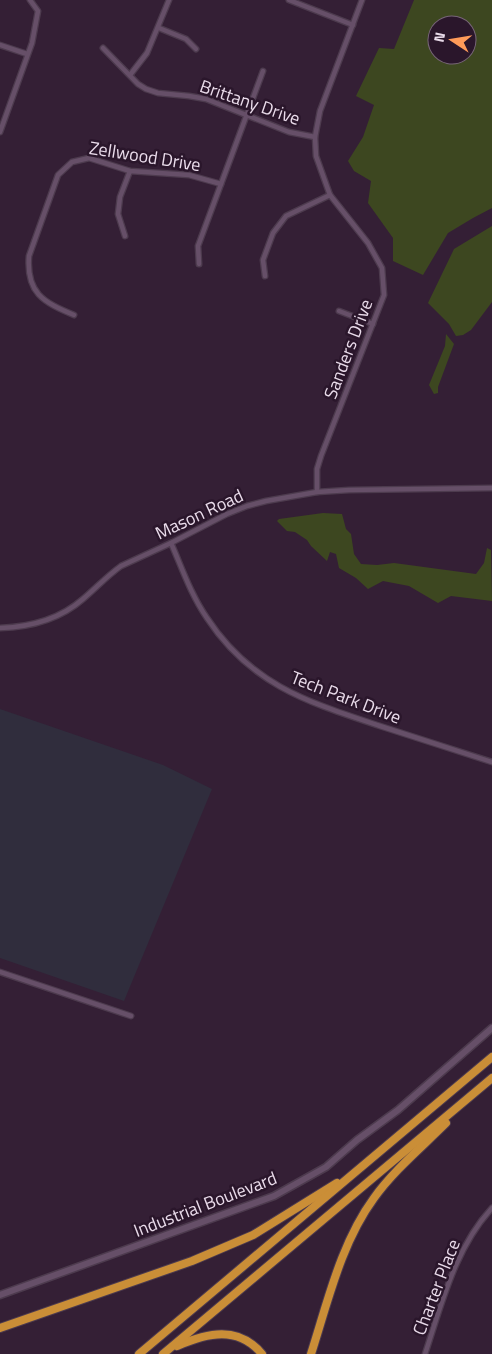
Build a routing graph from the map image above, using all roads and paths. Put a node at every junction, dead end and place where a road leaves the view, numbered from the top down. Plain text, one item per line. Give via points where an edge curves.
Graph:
1 (30, 0) edge
2 (169, 0) edge
3 (289, 0) edge
4 (362, 0) edge
5 (353, 24) junction
6 (159, 28) junction
7 (0, 45) edge
8 (103, 48) dead end
9 (196, 48) dead end
10 (27, 54) junction
11 (263, 71) dead end
12 (130, 75) junction
13 (246, 115) junction
14 (1, 125) edge
15 (0, 132) edge
16 (315, 137) junction
17 (130, 171) junction
18 (220, 184) junction
19 (330, 195) junction
20 (125, 236) dead end
21 (199, 264) dead end
22 (265, 276) dead end
23 (339, 311) dead end
24 (74, 315) dead end
25 (373, 324) junction
26 (492, 488) edge
27 (317, 492) junction
28 (171, 543) junction
29 (0, 628) edge
30 (492, 762) edge
31 (0, 972) edge
32 (131, 1016) dead end
33 (492, 1028) edge
34 (492, 1057) edge
35 (492, 1078) edge
36 (478, 1090) junction
37 (360, 1168) junction
38 (492, 1208) edge
39 (0, 1294) edge
40 (0, 1328) edge
41 (166, 1352) edge
42 (138, 1354) edge
43 (262, 1354) edge
44 (311, 1354) edge
45 (425, 1354) edge

1 - 10 street via 38,10
2 - 6 street
3 - 5 street
4 - 5 street, Sanders Drive
5 - 16 street, Sanders Drive via 320,111
6 - 9 street via 186,39
6 - 12 street via 147,53
7 - 10 street
8 - 12 street, Brittany Drive
10 - 14 street
11 - 13 street
12 - 13 street, Brittany Drive via 138,84 158,93 197,97
13 - 16 street, Brittany Drive via 288,132
13 - 18 street
14 - 15 street
16 - 19 street, Sanders Drive via 316,156
17 - 18 street, Zellwood Drive via 189,175
17 - 20 street via 120,196 118,214
17 - 24 street, Zellwood Drive via 89,158 72,162 58,175 29,256 28,268 33,286 44,300
18 - 21 street via 198,246
19 - 22 street via 286,216 273,233 263,260
19 - 25 street, Sanders Drive via 368,243 382,268 384,295
23 - 25 street
25 - 27 street, Sanders Drive via 321,456 317,469
26 - 27 street, Mason Road
27 - 28 street, Mason Road via 247,506
28 - 29 street, Mason Road via 121,566 68,611 55,618 27,626
28 - 30 street, Tech Park Drive via 206,618 228,646 269,681 311,703
31 - 32 street
33 - 39 street, Industrial Boulevard via 398,1110 326,1167 274,1196
34 - 37 highway
35 - 36 highway
36 - 41 highway
36 - 44 highway via 396,1173 356,1226
37 - 40 highway via 253,1235 192,1261
37 - 42 highway
38 - 45 street, Charter Place via 463,1250 444,1294
41 - 43 highway via 204,1336 221,1333 239,1336

